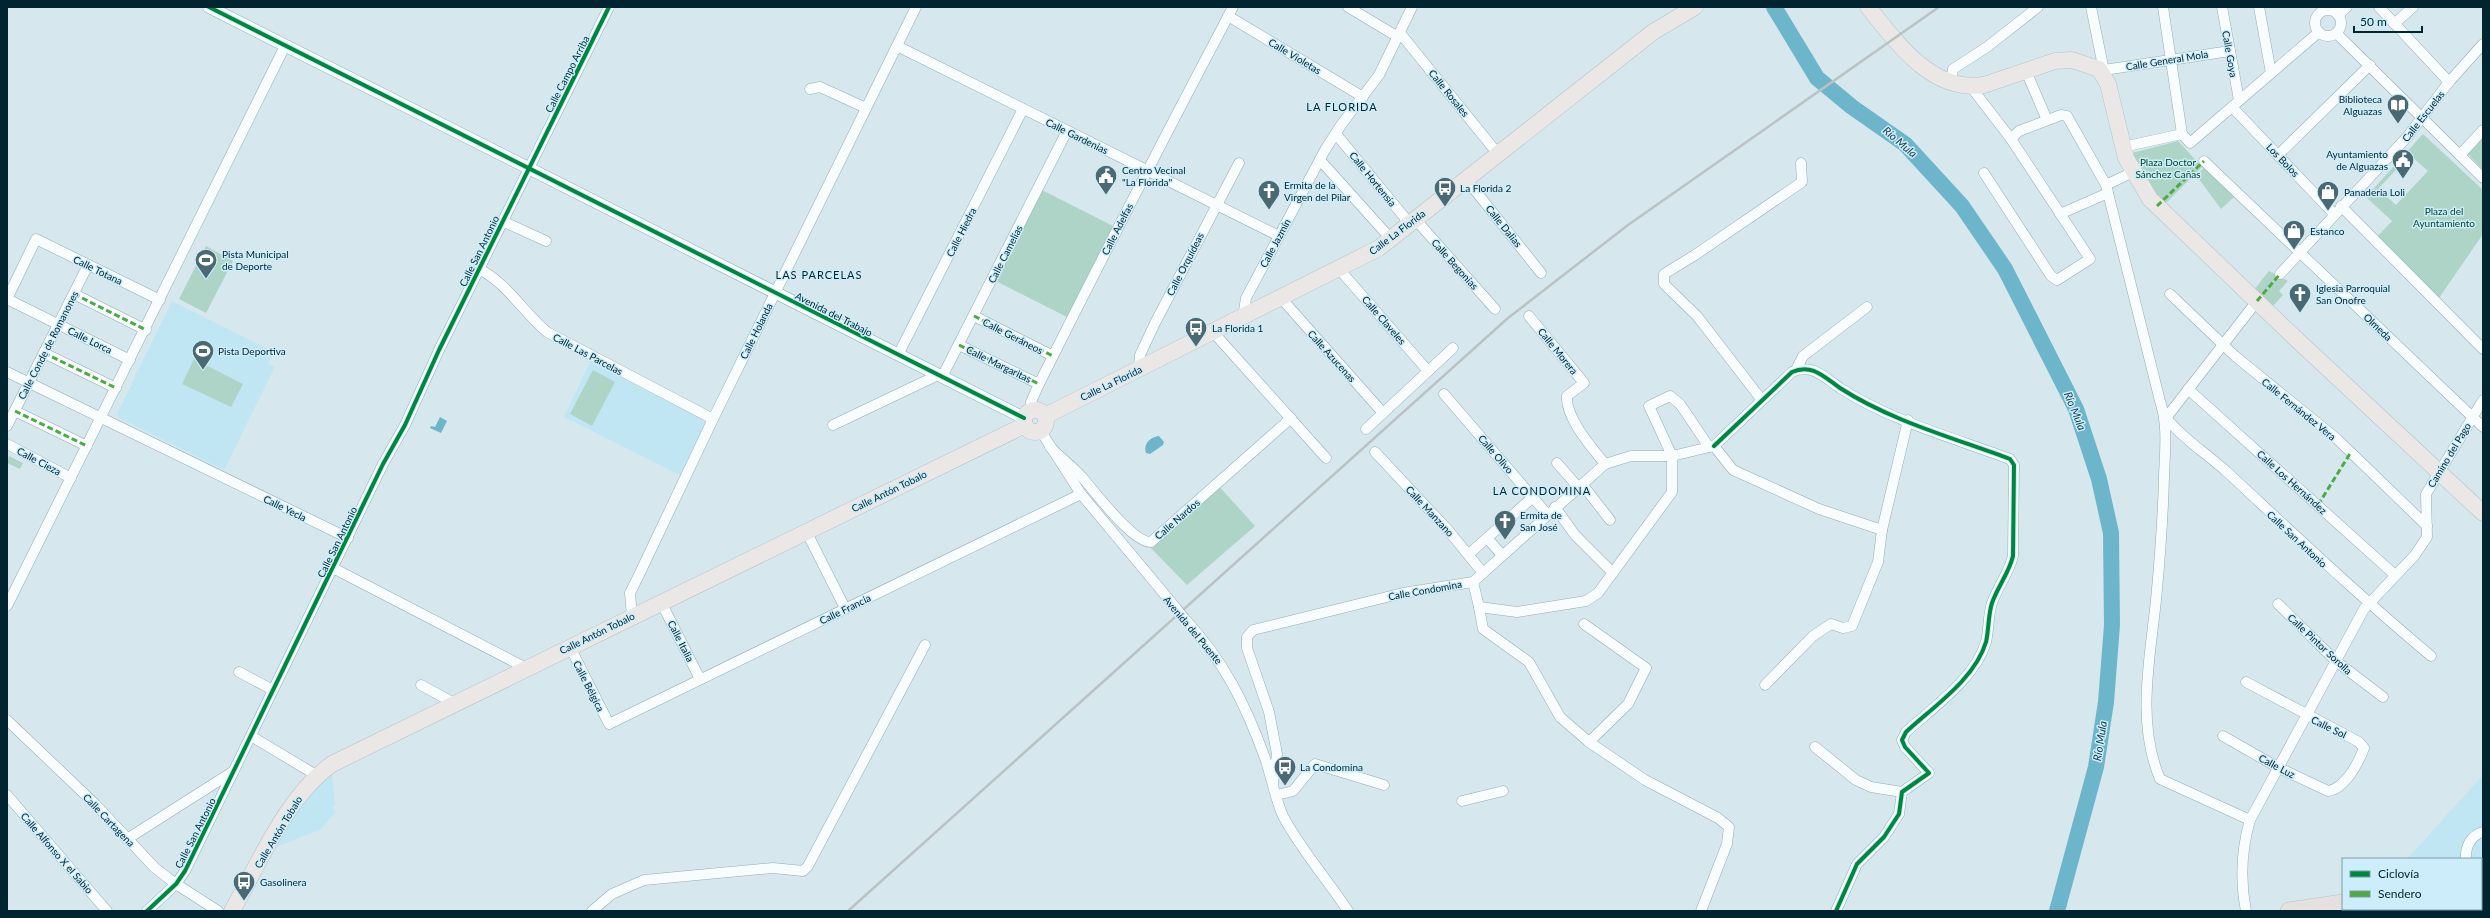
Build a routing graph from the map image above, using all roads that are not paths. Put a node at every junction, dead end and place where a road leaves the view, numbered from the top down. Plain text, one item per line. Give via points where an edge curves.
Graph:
1 (209, 7) edge
2 (609, 7) edge
3 (916, 7) edge
4 (1348, 7) edge
5 (1412, 7) edge
6 (1695, 7) edge
7 (1868, 7) edge
8 (2038, 7) edge
9 (2091, 7) edge
10 (2163, 7) edge
11 (2222, 7) edge
12 (2259, 7) edge
13 (2347, 7) edge
14 (2379, 7) edge
15 (2413, 7) edge
16 (2326, 8) edge
17 (1230, 12) edge
18 (1876, 14) edge
19 (2338, 15) junction
20 (2394, 24) junction
21 (2319, 32) junction
22 (2336, 33) junction
23 (1399, 35) junction
24 (2483, 44) edge
25 (285, 46) junction
26 (897, 46) junction
27 (2230, 51) junction
28 (2172, 59) junction
29 (2370, 65) junction
30 (2026, 71) junction
31 (2270, 73) junction
32 (2104, 74) junction
33 (2449, 82) junction
34 (1952, 83) junction
35 (1972, 87) junction
36 (810, 89) dead end
37 (1363, 97) junction
38 (2235, 104) junction
39 (866, 108) junction
40 (1024, 109) junction
41 (2422, 118) junction
42 (2047, 120) junction
43 (2483, 130) edge
44 (1066, 131) junction
45 (1336, 134) junction
46 (2182, 134) junction
47 (2011, 140) junction
48 (2123, 147) junction
49 (1498, 154) junction
50 (2278, 155) junction
51 (2460, 155) junction
52 (1320, 160) junction
53 (2204, 161) dead end
54 (1239, 163) dead end
55 (1801, 163) dead end
56 (528, 169) junction
57 (1146, 170) junction
58 (2133, 172) junction
59 (1984, 173) dead end
60 (2483, 178) edge
61 (1466, 179) junction
62 (2107, 189) junction
63 (1216, 206) junction
64 (2341, 206) junction
65 (2060, 214) junction
66 (2334, 214) junction
67 (502, 221) junction
68 (1413, 221) junction
69 (1279, 236) junction
70 (1391, 239) junction
71 (546, 242) dead end
72 (2300, 251) junction
73 (88, 265) junction
74 (479, 269) junction
75 (1339, 269) junction
76 (1541, 273) dead end
77 (2280, 274) dead end
78 (774, 293) junction
79 (74, 294) junction
80 (2170, 294) dead end
81 (1281, 298) junction
82 (7, 299) edge
83 (160, 300) junction
84 (2257, 301) junction
85 (1867, 307) dead end
86 (1495, 309) dead end
87 (974, 316) junction
88 (1529, 316) dead end
89 (1243, 317) junction
90 (58, 325) junction
91 (146, 330) junction
92 (1213, 332) junction
93 (959, 345) junction
94 (2224, 345) junction
95 (1453, 348) dead end
96 (2483, 349) edge
97 (44, 353) junction
98 (898, 355) junction
99 (1053, 356) junction
100 (130, 360) junction
101 (1139, 369) junction
102 (1796, 370) junction
103 (1428, 371) junction
104 (7, 372) edge
105 (940, 376) junction
106 (29, 383) junction
107 (1038, 384) junction
108 (116, 388) junction
109 (2188, 389) junction
110 (1444, 394) dead end
111 (1761, 399) junction
112 (2483, 400) edge
113 (15, 411) junction
114 (1383, 413) junction
115 (2472, 416) junction
116 (101, 418) junction
117 (1291, 418) junction
118 (2166, 418) junction
119 (713, 419) junction
120 (1033, 420) junction
121 (1908, 420) junction
122 (833, 425) dead end
123 (7, 426) edge
124 (2483, 427) edge
125 (1366, 428) dead end
126 (7, 444) edge
127 (87, 446) junction
128 (1050, 447) junction
129 (1712, 447) junction
130 (1374, 452) dead end
131 (1672, 456) junction
132 (1326, 458) dead end
133 (1557, 463) dead end
134 (1605, 464) junction
135 (2438, 471) junction
136 (71, 478) junction
137 (1580, 485) junction
138 (1081, 494) junction
139 (1533, 497) junction
140 (1555, 507) junction
141 (2483, 513) edge
142 (1547, 514) junction
143 (1610, 520) dead end
144 (2427, 526) junction
145 (1882, 530) junction
146 (806, 531) junction
147 (348, 538) junction
148 (1487, 538) junction
149 (1468, 554) junction
150 (1502, 555) junction
151 (333, 568) junction
152 (1483, 573) junction
153 (1613, 573) junction
154 (2395, 575) junction
155 (1472, 582) junction
156 (661, 602) junction
157 (2278, 604) dead end
158 (7, 606) edge
159 (2366, 606) junction
160 (1479, 607) junction
161 (845, 608) junction
162 (632, 616) junction
163 (1584, 624) dead end
164 (925, 645) dead end
165 (570, 647) junction
166 (2432, 656) dead end
167 (2337, 662) junction
168 (526, 668) junction
169 (239, 672) dead end
170 (700, 679) junction
171 (2246, 682) dead end
172 (1765, 684) dead end
173 (421, 685) dead end
174 (273, 690) junction
175 (2383, 697) dead end
176 (454, 703) junction
177 (2308, 716) junction
178 (7, 720) edge
179 (609, 724) joint
180 (251, 736) junction
181 (2223, 736) dead end
182 (1589, 742) junction
183 (1815, 747) dead end
184 (2279, 768) junction
185 (234, 771) junction
186 (316, 775) junction
187 (1273, 783) junction
188 (1384, 785) dead end
189 (2334, 790) joint
190 (1503, 791) dead end
191 (1902, 792) junction
192 (7, 795) edge
193 (1277, 795) junction
194 (1462, 801) dead end
195 (2250, 820) junction
196 (2483, 832) edge
197 (127, 839) junction
198 (2466, 858) edge
199 (176, 884) junction
200 (2342, 903) edge
201 (107, 911) edge
202 (147, 911) edge
203 (218, 911) edge
204 (232, 911) edge
205 (592, 911) edge
206 (1348, 911) edge
207 (1702, 911) edge
208 (1836, 911) edge
209 (2246, 911) edge
210 (2289, 911) edge

1 - 25 street, Avenida del Trabajo
2 - 56 street, Calle Campo Arriba
3 - 26 street, Calle Holanda
4 - 23 street, Calle Rosales
5 - 23 street, Calle Jazmín
6 - 49 main road, Calle La Florida via 1653,32
7 - 18 main road
8 - 34 street via 1987,47 1953,69
9 - 32 street
10 - 28 street
11 - 27 street, Calle Goya
12 - 31 street
13 - 19 street
14 - 20 street
15 - 20 street
16 - 19 street
16 - 21 street via 2315,21
17 - 37 street, Calle Violetas
17 - 57 street, Calle Adelfas via 1201,71
18 - 34 main road via 1918,63 1936,76
19 - 22 street via 2341,26
20 - 33 street
21 - 22 street via 2326,36
21 - 31 street
22 - 29 street
23 - 37 street, Calle Jazmín via 1379,75
23 - 49 street, Calle Rosales
24 - 33 street, Calle Escuelas
25 - 56 street, Avenida del Trabajo
25 - 83 street
26 - 39 street, Calle Holanda
26 - 40 street, Calle Gardenias
27 - 28 street, Calle General Mola
27 - 38 street, Calle Goya
28 - 32 street, Calle General Mola
28 - 46 street
29 - 41 street
29 - 50 street
30 - 32 main road via 2055,61 2072,60
30 - 35 main road via 2000,81
30 - 42 street
31 - 38 street
32 - 48 main road
33 - 41 street, Calle Escuelas
34 - 35 main road
35 - 47 street
36 - 39 street via 820,87
37 - 45 street, Calle Jazmín
38 - 46 street via 2190,144
38 - 50 street, Los Bolos
39 - 78 street, Calle Holanda
40 - 44 street, Calle Gardenias
40 - 98 street, Calle Hiedra
41 - 51 street
41 - 64 street, Calle Escuelas
42 - 47 street via 2019,131
42 - 62 street via 2067,116
43 - 51 street
44 - 57 street, Calle Gardenias
44 - 87 street, Calle Camelias
45 - 52 street, Calle Jazmín
45 - 68 street, Calle Hortensia
46 - 48 street
47 - 65 street
48 - 58 main road
49 - 61 main road, Calle La Florida
50 - 66 street, Los Bolos
51 - 60 street
52 - 69 street, Calle Jazmín
52 - 70 street
53 - 72 street, Olmeda
54 - 63 street, Calle Orquídeas
55 - 111 street via 1802,182 1664,274 1664,284 1697,316
56 - 67 street, Calle San Antonio
56 - 78 street, Avenida del Trabajo
57 - 63 street, Calle Gardenias
57 - 99 street, Calle Adelfas
58 - 62 street
58 - 84 main road via 2150,199 2162,212
59 - 65 street via 2051,276 2057,280 2090,259
61 - 68 main road, Calle La Florida
61 - 76 street, Calle Dalias
62 - 65 street
62 - 118 street
63 - 69 street, Calle Gardenias
63 - 101 street, Calle Orquídeas via 1140,355
64 - 66 street, Calle Escuelas
64 - 96 street
66 - 72 street, Calle Escuelas
67 - 71 street
67 - 74 street, Calle San Antonio
68 - 70 main road, Calle La Florida
68 - 86 street, Calle Begonias
69 - 89 street, Calle Jazmín via 1246,298
70 - 75 main road, Calle La Florida
72 - 77 street, Calle Escuelas
72 - 115 street, Olmeda
73 - 79 street, Calle Conde de Romanones
73 - 82 street, Calle Totana via 36,239
73 - 83 street, Calle Totana
74 - 119 street, Calle Las Parcelas via 501,283 531,319 547,332
74 - 147 street, Calle San Antonio via 406,425 383,464
75 - 81 main road, Calle La Florida
75 - 103 street, Calle Claveles
78 - 98 street, Avenida del Trabajo
78 - 119 street, Calle Holanda
79 - 90 street, Calle Conde de Romanones
79 - 91 street
80 - 94 street, Calle Fernández Vera
81 - 89 main road, Calle La Florida
81 - 114 street, Calle Azucenas
82 - 90 street, Calle Lorca
83 - 91 street
84 - 94 street
84 - 135 main road
85 - 102 street via 1803,356
87 - 93 street, Calle Camelias
87 - 99 street, Calle Geráneos
88 - 134 street, Calle Morera via 1584,382 1567,396 1566,404 1582,434
89 - 92 main road, Calle La Florida
90 - 97 street, Calle Conde de Romanones
90 - 100 street, Calle Lorca
91 - 100 street
92 - 101 main road, Calle La Florida
92 - 117 street
93 - 105 street, Calle Camelias
93 - 107 street, Calle Margaritas
94 - 109 street
94 - 144 street, Calle Fernández Vera via 2337,439
95 - 103 street
97 - 106 street, Calle Conde de Romanones
97 - 108 street
98 - 105 street, Avenida del Trabajo
99 - 107 street, Calle Adelfas
100 - 108 street
101 - 120 main road, Calle La Florida
102 - 111 street
102 - 121 street via 1811,368 1843,389
103 - 114 street
104 - 106 street
105 - 120 street, Avenida del Trabajo
105 - 122 street
106 - 113 street, Calle Conde de Romanones
106 - 116 street, Calle Yecla
107 - 120 street, Calle Adelfas via 1031,402
108 - 116 street
109 - 118 street
109 - 154 street, Calle Los Hernández
110 - 139 street, Calle Olivo
111 - 129 street
112 - 115 street, Camino del Pago
113 - 123 street, Calle Conde de Romanones
113 - 127 street
114 - 125 street
115 - 124 street, Olmeda
115 - 135 street, Camino del Pago
116 - 127 street
116 - 147 street, Calle Yecla
117 - 128 street, Calle Nardos via 1151,542 1141,540
117 - 132 street
118 - 159 street, Calle San Antonio via 2226,471
118 - 195 street via 2163,522 2146,695 2146,724 2152,760 2160,779
119 - 162 street, Calle Holanda via 630,593
120 - 128 street, Avenida del Puente
120 - 146 main road, Calle Antón Tobalo
121 - 145 street
121 - 191 street via 2010,459 2014,465 2013,556 1992,603 1986,642 1978,658 1963,679 1906,732 1902,740 1905,747 1929,773
126 - 136 street, Calle Cieza
127 - 136 street
128 - 138 street, Avenida del Puente
129 - 131 street, Calle Condomina
129 - 131 street via 1680,404 1670,396 1649,406
129 - 145 street via 1732,470 1819,509
130 - 149 street, Calle Manzano
131 - 134 street, Calle Condomina via 1631,456
131 - 153 street via 1672,492
133 - 137 street
134 - 137 street, Calle Condomina
135 - 141 main road
135 - 144 street, Camino del Pago via 2426,494
136 - 158 street
137 - 140 street, Calle Condomina
137 - 143 street
138 - 161 street, Calle Francia
138 - 187 street, Avenida del Puente, bridge via 1222,665 1248,711
139 - 142 street, Calle Olivo
139 - 148 street
140 - 142 street, Calle Condomina
140 - 153 street via 1575,535
142 - 150 street, Calle Condomina
144 - 154 street, Camino del Pago via 2427,537 2415,555
145 - 172 street via 1878,562 1852,626 1843,628 1831,624 1814,636
146 - 156 main road, Calle Antón Tobalo
146 - 161 street
147 - 151 street, Calle San Antonio
148 - 149 street
148 - 150 street
149 - 152 street, Calle Manzano
150 - 152 street, Calle Condomina
151 - 168 street
151 - 174 street, Calle San Antonio
152 - 155 street, Calle Condomina
153 - 160 street via 1598,593 1586,602 1517,612
154 - 159 street, Camino del Pago
155 - 160 street
155 - 187 street, Calle Condomina via 1403,593 1253,630 1247,637 1247,648 1270,719 1277,754
156 - 162 main road, Calle Antón Tobalo
156 - 170 street, Calle Italia
157 - 167 street, Calle Pintor Sorolla
159 - 166 street, Calle San Antonio
159 - 167 street, Camino del Pago
160 - 182 street via 1483,629 1529,662 1560,717
161 - 170 street, Calle Francia
162 - 165 main road, Calle Antón Tobalo
163 - 182 street via 1646,668 1628,704
164 - 205 street via 808,866 803,871 773,868 644,880 612,894
165 - 168 main road, Calle Antón Tobalo
165 - 179 street, Calle Bélgica
167 - 175 street, Calle Pintor Sorolla
167 - 177 street, Camino del Pago
168 - 176 main road, Calle Antón Tobalo
169 - 174 street
170 - 179 street, Calle Francia
171 - 177 street, Calle Sol
173 - 176 street
174 - 180 street, Calle San Antonio
176 - 186 main road, Calle Antón Tobalo
177 - 184 street, Camino del Pago
177 - 189 street, Calle Sol via 2360,742 2364,748 2350,774
178 - 197 street, Calle Cartagena via 95,804
180 - 185 street, Calle San Antonio
180 - 186 street
181 - 184 street, Calle Luz
182 - 207 street via 1645,780 1718,818 1729,827 1727,844
183 - 191 street via 1856,780 1871,786
184 - 189 street, Calle Luz via 2314,786 2328,791
184 - 195 street, Camino del Pago
185 - 197 street
185 - 199 street, Calle San Antonio via 185,871
186 - 204 main road, Calle Antón Tobalo via 293,804
187 - 193 street, Avenida del Puente
188 - 193 street via 1315,764 1293,791
190 - 194 street
191 - 208 street via 1900,814 1884,837 1857,864
192 - 201 street, Calle Alfonso X el Sabio
193 - 206 street, Avenida del Puente via 1283,814 1298,841
195 - 209 street, Camino del Pago via 2243,843 2242,887
196 - 198 street via 2472,838 2467,845
197 - 199 street, Calle Cartagena via 155,868
199 - 202 street, Calle San Antonio
199 - 203 street, Calle Cartagena
200 - 210 highway

